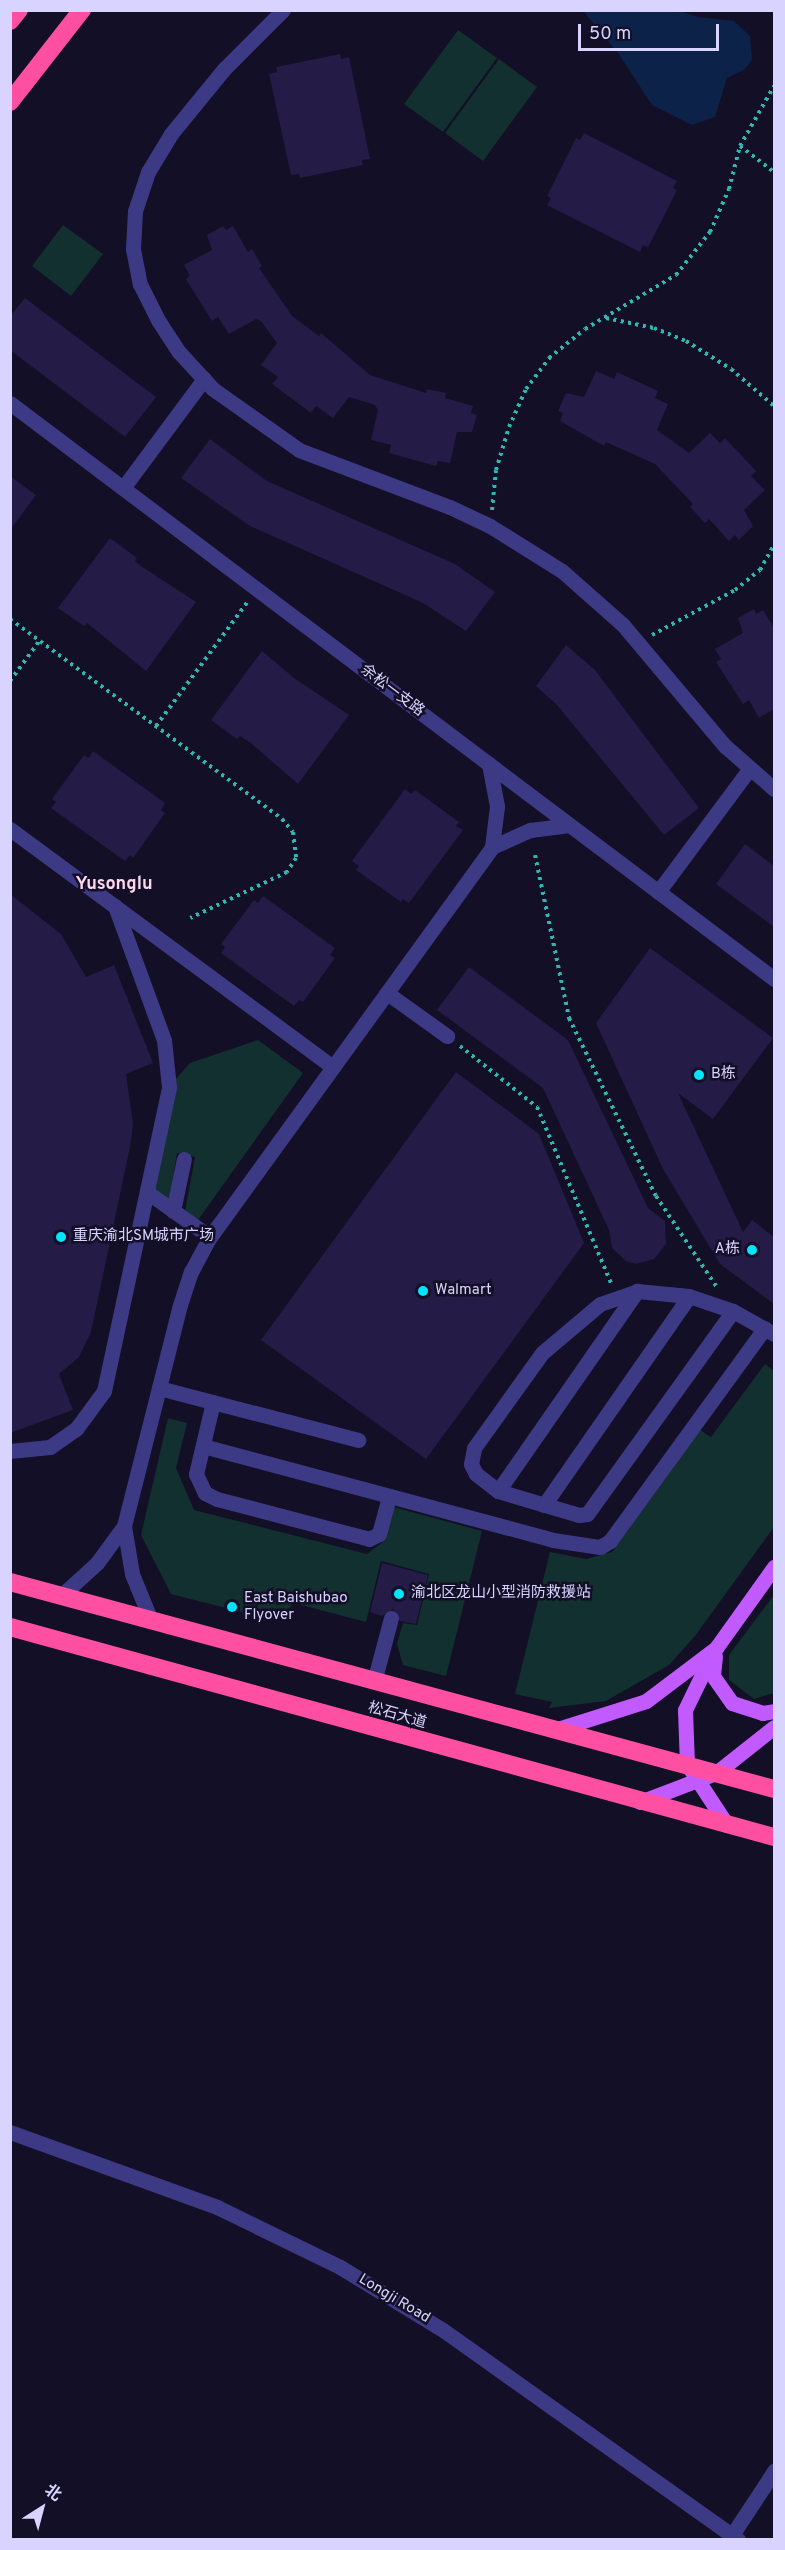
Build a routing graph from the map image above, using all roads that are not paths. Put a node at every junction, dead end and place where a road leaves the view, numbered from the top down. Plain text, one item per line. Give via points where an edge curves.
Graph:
1 (19, 10) edge
2 (82, 10) edge
3 (283, 10) edge
4 (10, 21) edge
5 (10, 102) edge
6 (204, 379) junction
7 (11, 403) edge
8 (123, 488) junction
9 (489, 764) junction
10 (750, 768) junction
11 (774, 789) edge
12 (570, 825) junction
13 (10, 829) edge
14 (492, 847) junction
15 (658, 891) junction
16 (115, 906) junction
17 (774, 979) edge
18 (387, 993) junction
19 (447, 1036) road end
20 (333, 1067) junction
21 (184, 1159) dead end
22 (147, 1192) junction
23 (173, 1211) junction
24 (210, 1237) junction
25 (637, 1291) junction
26 (689, 1296) junction
27 (733, 1311) junction
28 (770, 1331) edge
29 (159, 1388) junction
30 (213, 1402) junction
31 (358, 1440) dead end
32 (203, 1446) junction
33 (10, 1451) edge
34 (498, 1491) junction
35 (389, 1496) junction
36 (544, 1504) junction
37 (124, 1526) junction
38 (774, 1568) edge
39 (10, 1582) edge
40 (63, 1594) junction
41 (150, 1618) junction
42 (391, 1618) dead end
43 (10, 1627) edge
44 (716, 1647) junction
45 (375, 1678) junction
46 (774, 1711) edge
47 (774, 1727) edge
48 (561, 1728) junction
49 (687, 1764) junction
50 (716, 1773) junction
51 (696, 1782) junction
52 (774, 1790) edge
53 (640, 1802) junction
54 (727, 1825) junction
55 (774, 1837) edge
56 (10, 2132) edge
57 (774, 2472) edge
58 (735, 2537) edge

1 - 4 highway
2 - 5 highway
3 - 6 street via 224,69 171,134 148,172 135,211 133,249 140,284 179,352
6 - 8 street
6 - 10 street via 255,422 299,450 450,507 490,526 562,571 638,643 725,746
7 - 8 street, 余松一支路
8 - 9 street, 余松一支路
9 - 12 street, 余松一支路
9 - 14 street via 497,806
10 - 11 street
10 - 15 street
12 - 14 street via 530,830
12 - 15 street, 余松一支路
13 - 16 street
14 - 18 street
15 - 17 street, 余松一支路
16 - 20 street
16 - 22 street via 170,1064 169,1087
18 - 19 street
18 - 20 street
20 - 24 street
21 - 23 street
22 - 23 street
22 - 33 street via 104,1390 76,1429 50,1447
23 - 24 street
24 - 29 street via 180,1305
25 - 26 street
25 - 34 street
25 - 34 street via 600,1304 568,1327 542,1353 474,1448 471,1464 476,1474
26 - 27 street
26 - 36 street
27 - 28 street
27 - 36 street via 594,1510 579,1515
28 - 35 street via 610,1541 600,1547 553,1540
29 - 30 street
29 - 37 street
30 - 31 street
30 - 32 street
32 - 35 street
32 - 35 street via 196,1474 198,1484 217,1499 369,1539 379,1534
34 - 36 street
37 - 40 street via 97,1563
37 - 41 street via 132,1574
38 - 44 main road
39 - 40 highway, 松石大道
40 - 41 highway, 松石大道
41 - 45 highway, 松石大道
42 - 45 street
43 - 53 highway, 松石大道
44 - 46 main road via 713,1676 732,1703 762,1713
44 - 48 main road via 646,1701
44 - 49 main road via 685,1710
45 - 48 highway, 松石大道
47 - 50 main road
48 - 49 highway, 松石大道
49 - 50 highway, 松石大道
49 - 51 main road
50 - 51 main road
50 - 52 highway, 松石大道
51 - 53 main road
51 - 54 main road
53 - 54 highway, 松石大道
54 - 55 highway, 松石大道
56 - 58 street, Longji Road via 217,2207 340,2267 443,2330
57 - 58 street

